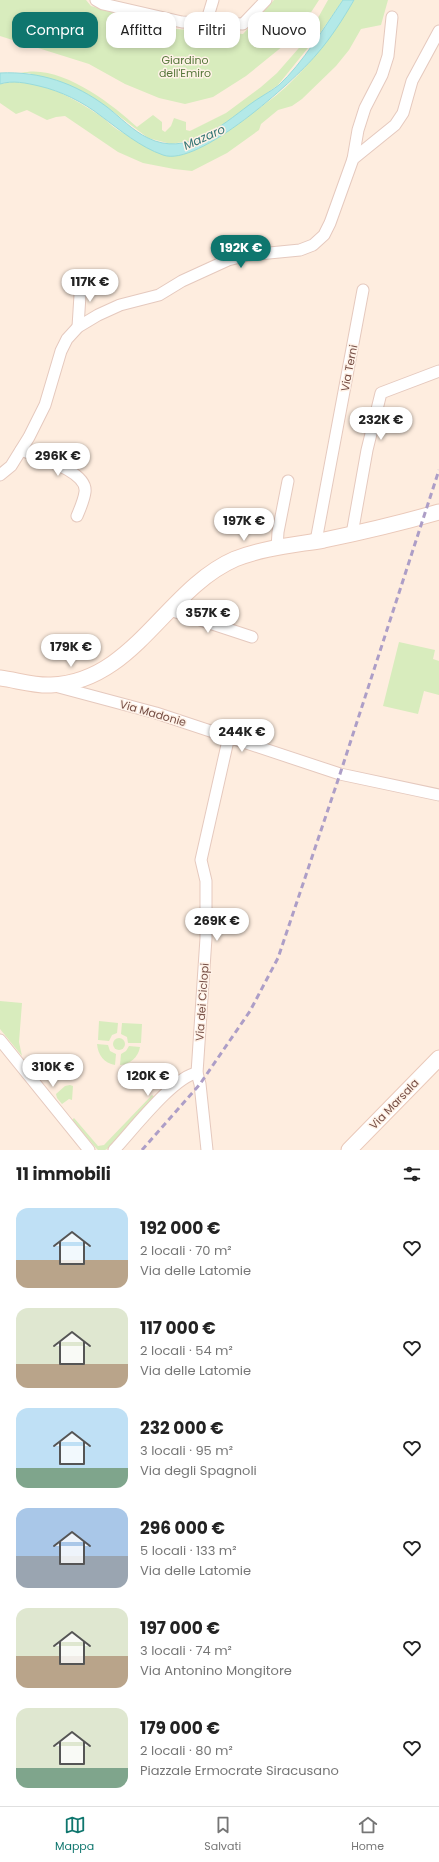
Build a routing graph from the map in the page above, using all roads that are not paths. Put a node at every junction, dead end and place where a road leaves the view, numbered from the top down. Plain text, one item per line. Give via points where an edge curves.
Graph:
1 (96, 0) edge
2 (213, 0) edge
3 (266, 0) edge
4 (209, 12) edge
5 (392, 17) dead end
6 (184, 21) edge
7 (240, 24) edge
8 (439, 31) edge
9 (352, 159) junction
10 (81, 279) dead end
11 (363, 290) dead end
12 (78, 327) junction
13 (439, 371) edge
14 (21, 450) junction
15 (0, 475) edge
16 (288, 481) dead end
17 (439, 512) edge
18 (77, 516) dead end
19 (352, 534) junction
20 (316, 541) junction
21 (277, 548) junction
22 (170, 610) junction
23 (252, 637) dead end
24 (0, 678) edge
25 (51, 685) junction
26 (229, 736) junction
27 (439, 795) edge
28 (0, 1040) edge
29 (439, 1058) edge
30 (197, 1073) junction
31 (89, 1150) edge
32 (114, 1150) edge
33 (207, 1150) edge
34 (349, 1150) edge

1 - 6 street via 166,20
2 - 4 street
3 - 7 street via 243,24
5 - 9 street via 388,56 382,75 365,108
8 - 9 street via 412,80 403,113 395,125
9 - 12 street via 330,223 324,235 313,244 300,250 248,255 228,260 182,281 159,295 120,305
10 - 12 street
11 - 20 street, Via Terni
12 - 14 street via 64,345 45,405
13 - 19 street via 381,393 367,450
14 - 15 street via 11,466
14 - 18 street via 62,466 76,474 84,483 85,492
16 - 21 street
17 - 19 street
19 - 20 street
20 - 21 street
21 - 22 street via 236,559 220,567 207,575
22 - 23 street
22 - 25 street via 129,651 98,673 78,681
24 - 25 street
25 - 26 street, Via Madonie via 156,712
26 - 27 street, Via Madonie via 340,774
26 - 30 street, Via dei Ciclopi via 201,860 206,881 206,938
28 - 31 street
29 - 34 street, Via Marsala
30 - 32 street via 189,1074 173,1087
30 - 33 street, Via dei Ciclopi

